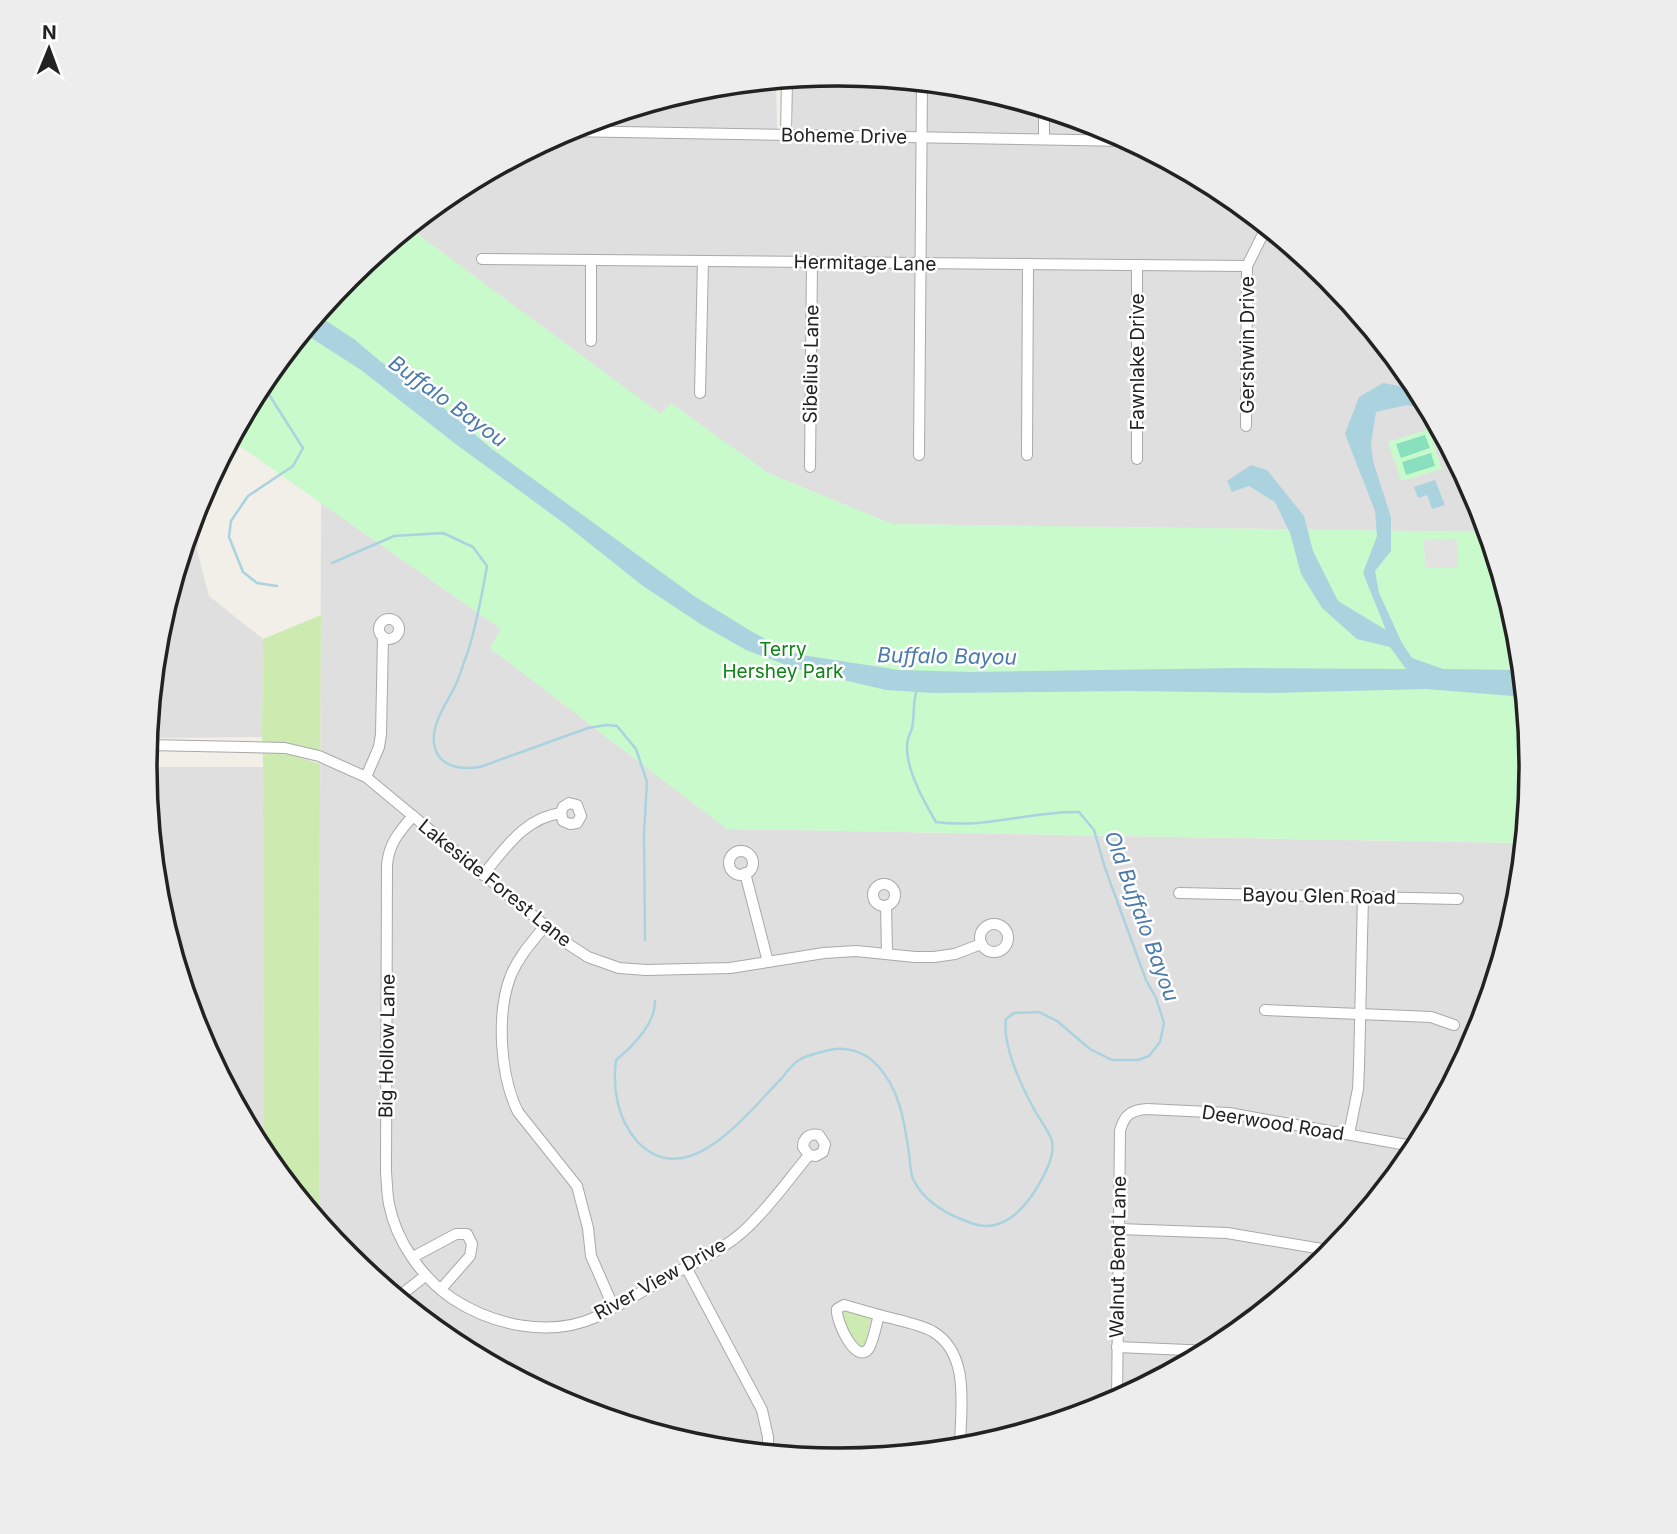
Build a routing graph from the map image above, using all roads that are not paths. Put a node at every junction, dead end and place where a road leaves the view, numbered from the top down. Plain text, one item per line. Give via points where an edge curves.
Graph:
1 (787, 88) edge
2 (922, 91) edge
3 (1044, 118) edge
4 (595, 132) edge
5 (786, 135) junction
6 (922, 137) junction
7 (1044, 139) junction
8 (1105, 140) edge
9 (1263, 235) edge
10 (482, 259) dead end
11 (591, 260) junction
12 (703, 261) junction
13 (812, 262) junction
14 (920, 263) junction
15 (1028, 264) junction
16 (1138, 265) junction
17 (1247, 266) junction
18 (591, 341) dead end
19 (700, 393) dead end
20 (1246, 426) dead end
21 (919, 455) dead end
22 (1027, 455) dead end
23 (1137, 459) dead end
24 (810, 467) dead end
25 (383, 637) dead end
26 (158, 746) edge
27 (366, 777) junction
28 (561, 813) dead end
29 (413, 816) junction
30 (745, 873) dead end
31 (483, 875) junction
32 (1179, 893) dead end
33 (1363, 896) junction
34 (1458, 899) dead end
35 (886, 906) dead end
36 (545, 926) junction
37 (981, 944) dead end
38 (887, 953) junction
39 (768, 962) junction
40 (1265, 1010) dead end
41 (1361, 1014) junction
42 (1454, 1025) dead end
43 (1128, 1114) joint
44 (1349, 1135) junction
45 (1405, 1145) edge
46 (809, 1155) dead end
47 (1119, 1230) junction
48 (1320, 1249) edge
49 (413, 1257) junction
50 (686, 1267) junction
51 (425, 1276) junction
52 (441, 1289) junction
53 (405, 1292) edge
54 (613, 1306) junction
55 (879, 1315) junction
56 (1117, 1347) junction
57 (1190, 1350) edge
58 (1116, 1388) edge
59 (960, 1437) edge
60 (768, 1444) edge

1 - 5 street
2 - 6 street
3 - 7 street
4 - 5 street, Boheme Drive
5 - 6 street, Boheme Drive
6 - 7 street, Boheme Drive
6 - 14 street
7 - 8 street, Boheme Drive
9 - 17 street, Gershwin Drive
10 - 11 street, Hermitage Lane
11 - 12 street, Hermitage Lane
11 - 18 street
12 - 13 street, Hermitage Lane
12 - 19 street
13 - 14 street, Hermitage Lane
13 - 24 street, Sibelius Lane
14 - 15 street, Hermitage Lane
14 - 21 street
15 - 16 street, Hermitage Lane
15 - 22 street
16 - 17 street, Hermitage Lane
16 - 23 street, Fawnlake Drive
17 - 20 street, Gershwin Drive
25 - 27 street via 381,734
26 - 27 street, Lakeside Forest Lane via 285,748
27 - 29 street, Lakeside Forest Lane
28 - 31 street via 534,820
29 - 31 street, Lakeside Forest Lane
29 - 49 street, Big Hollow Lane via 388,850 386,1172 389,1205
30 - 39 street
31 - 36 street, Lakeside Forest Lane
32 - 33 street, Bayou Glen Road
33 - 34 street, Bayou Glen Road
33 - 41 street
35 - 38 street
36 - 39 street, Lakeside Forest Lane via 588,957 619,968 730,968
36 - 54 street via 511,975 503,1014 505,1071 518,1112 577,1186 591,1256
37 - 38 street, Lakeside Forest Lane via 934,957
38 - 39 street, Lakeside Forest Lane via 824,953
40 - 41 street
41 - 42 street via 1431,1017
41 - 44 street
43 - 44 street, Deerwood Road via 1147,1109 1229,1113
43 - 47 street, Walnut Bend Lane via 1120,1131
44 - 45 street, Deerwood Road
46 - 50 street, River View Drive via 746,1229
47 - 48 street via 1227,1233
47 - 56 street, Walnut Bend Lane
49 - 51 street, Big Hollow Lane
49 - 52 street via 456,1234 467,1234 472,1244 470,1256
50 - 54 street, River View Drive
50 - 60 street via 762,1410
51 - 52 street, River View Drive
51 - 53 street
52 - 54 street, River View Drive via 466,1308 522,1326 572,1324
55 - 55 street via 844,1305 836,1315 858,1352 869,1348
55 - 59 street via 931,1330 953,1350 960,1377
56 - 57 street
56 - 58 street, Walnut Bend Lane

